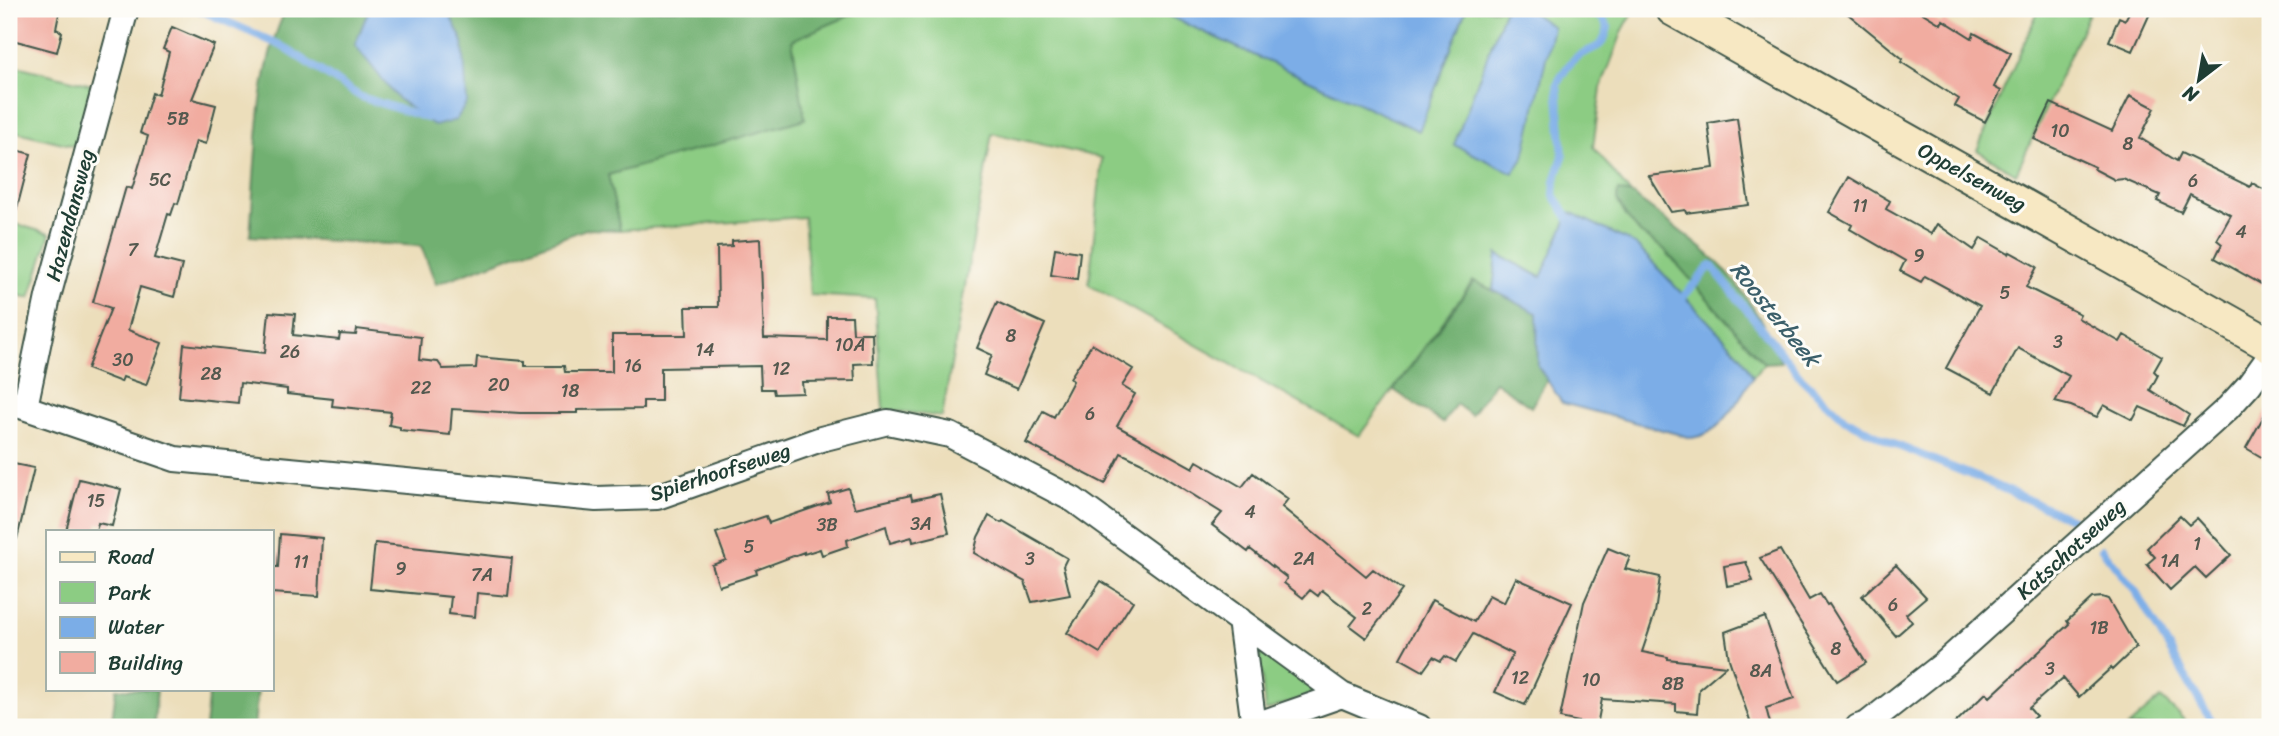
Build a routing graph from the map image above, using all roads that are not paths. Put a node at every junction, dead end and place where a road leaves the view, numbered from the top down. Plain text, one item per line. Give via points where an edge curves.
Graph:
1 (126, 9) edge
2 (1673, 9) edge
3 (2270, 345) edge
4 (2270, 356) edge
5 (17, 405) edge
6 (1240, 620) junction
7 (1342, 695) junction
8 (1252, 727) edge
9 (1419, 727) edge
10 (1858, 727) edge

1 - 5 street, Hazendansweg
2 - 3 street, Oppelsenweg
4 - 10 street, Katschotseweg via 2228,408 1945,663
5 - 6 street, Spierhoofseweg via 175,459 596,499 657,497 821,439 888,422 950,435 1074,500
6 - 7 street, Spierhoofseweg
6 - 8 street
7 - 8 street
7 - 9 street

